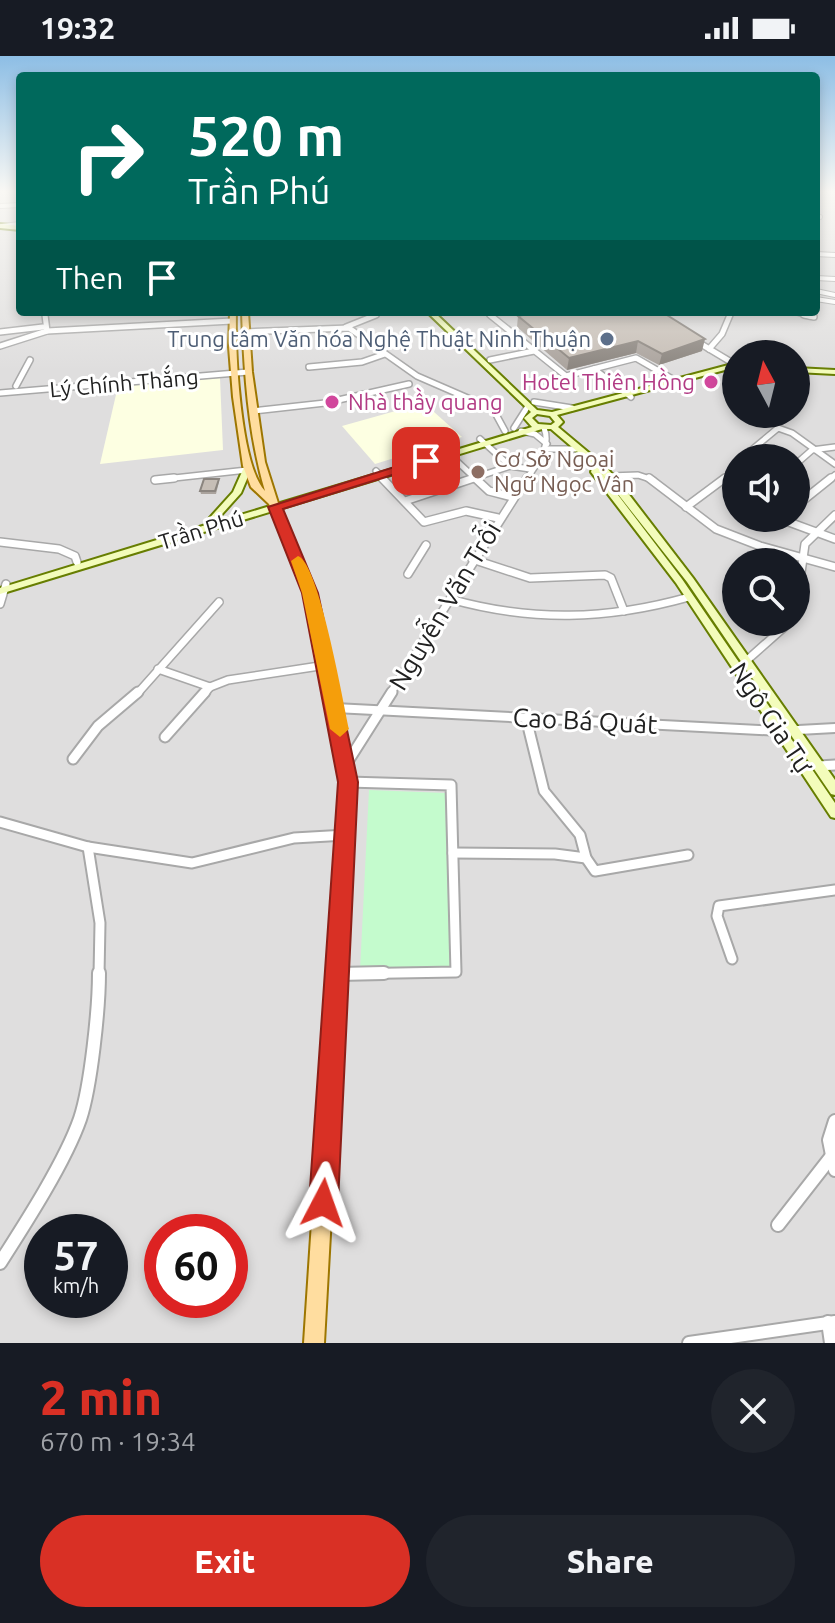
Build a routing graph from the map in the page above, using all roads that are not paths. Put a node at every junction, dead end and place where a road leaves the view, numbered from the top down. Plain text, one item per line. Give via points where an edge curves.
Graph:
1 (46, 316) edge
2 (233, 316) edge
3 (245, 316) edge
4 (372, 316) edge
5 (441, 316) edge
6 (492, 316) edge
7 (729, 316) edge
8 (810, 316) edge
9 (814, 317) dead end
10 (346, 327) junction
11 (47, 328) junction
12 (0, 332) edge
13 (232, 332) junction
14 (244, 332) junction
15 (686, 334) edge
16 (0, 346) edge
17 (709, 349) junction
18 (534, 351) junction
19 (382, 352) junction
20 (722, 357) edge
21 (30, 360) dead end
22 (487, 360) junction
23 (309, 367) dead end
24 (594, 369) junction
25 (810, 369) edge
26 (237, 370) junction
27 (248, 370) junction
28 (722, 370) edge
29 (835, 370) edge
30 (101, 382) junction
31 (678, 382) junction
32 (409, 384) dead end
33 (16, 386) junction
34 (0, 390) edge
35 (628, 396) junction
36 (572, 408) junction
37 (253, 411) junction
38 (239, 412) junction
39 (543, 416) junction
40 (513, 430) junction
41 (482, 441) junction
42 (759, 444) edge
43 (805, 444) edge
44 (546, 446) junction
45 (835, 447) edge
46 (576, 449) junction
47 (812, 450) joint
48 (449, 454) junction
49 (261, 462) junction
50 (835, 464) edge
51 (510, 466) junction
52 (247, 467) junction
53 (596, 467) junction
54 (530, 469) junction
55 (378, 473) junction
56 (835, 475) edge
57 (609, 476) junction
58 (478, 477) junction
59 (155, 480) dead end
60 (722, 480) edge
61 (810, 495) edge
62 (512, 497) junction
63 (405, 501) junction
64 (274, 505) junction
65 (686, 507) junction
66 (835, 515) edge
67 (498, 518) junction
68 (210, 522) junction
69 (810, 530) edge
70 (815, 532) junction
71 (835, 539) edge
72 (0, 542) edge
73 (426, 545) dead end
74 (763, 548) edge
75 (804, 548) edge
76 (472, 559) junction
77 (810, 559) edge
78 (77, 562) junction
79 (835, 567) edge
80 (408, 574) dead end
81 (3, 588) edge
82 (695, 596) junction
83 (450, 599) junction
84 (219, 602) dead end
85 (0, 604) edge
86 (624, 611) junction
87 (774, 636) edge
88 (326, 665) junction
89 (742, 665) junction
90 (158, 669) junction
91 (210, 687) junction
92 (335, 708) junction
93 (381, 711) junction
94 (526, 718) junction
95 (835, 728) edge
96 (780, 731) junction
97 (795, 731) junction
98 (165, 737) dead end
99 (73, 759) dead end
100 (347, 763) junction
101 (835, 765) edge
102 (819, 766) junction
103 (348, 782) junction
104 (835, 790) edge
105 (835, 813) edge
106 (0, 822) edge
107 (346, 835) junction
108 (88, 847) junction
109 (453, 853) junction
110 (688, 855) dead end
111 (586, 858) junction
112 (835, 890) edge
113 (732, 959) dead end
114 (339, 974) junction
115 (835, 1121) edge
116 (831, 1157) junction
117 (835, 1170) edge
118 (778, 1225) dead end
119 (0, 1263) edge
120 (832, 1322) edge
121 (314, 1343) edge
122 (689, 1343) edge
123 (831, 1343) edge

1 - 11 street
2 - 11 street via 128,329
2 - 13 main road
3 - 14 main road
4 - 10 street
5 - 22 main road, Ngô Gia Tự
6 - 18 street
7 - 17 street
8 - 9 street
10 - 14 street
10 - 19 street
11 - 12 street
11 - 16 street
13 - 14 main road
13 - 26 main road
14 - 27 main road
15 - 17 street
17 - 20 street
18 - 22 street
18 - 24 street via 566,376
19 - 23 street via 362,362
19 - 40 street via 472,404 493,409
21 - 33 street
22 - 39 main road, Ngô Gia Tự
24 - 31 street via 636,358
24 - 35 street
25 - 29 main road
26 - 27 street, Lý Chính Thắng
26 - 30 street, Lý Chính Thắng
26 - 38 main road
27 - 37 main road
28 - 31 main road
30 - 33 street, Lý Chính Thắng
30 - 34 street, Lý Chính Thắng
31 - 35 main road
32 - 37 street via 325,403
33 - 34 street, Lý Chính Thắng
35 - 36 main road
35 - 39 main road
36 - 39 main road
36 - 39 street
37 - 38 main road
37 - 49 main road
38 - 52 main road
39 - 40 main road, Trần Phú
39 - 40 street
39 - 40 main road, Trần Phú
39 - 44 street
39 - 46 main road, Ngô Gia Tự
40 - 41 main road, Trần Phú
40 - 41 main road, Trần Phú
40 - 44 street via 542,437
41 - 48 main road, Trần Phú
41 - 51 street
41 - 55 main road, Trần Phú
42 - 43 street via 778,428
44 - 46 street
44 - 54 street, Nguyễn Văn Trỗi
45 - 47 street
46 - 53 main road, Ngô Gia Tự
47 - 50 street
48 - 55 main road, Trần Phú
48 - 58 street
49 - 52 main road
49 - 64 main road
51 - 54 street
51 - 58 street
52 - 59 street
52 - 64 main road via 255,486
52 - 68 main road via 237,493
53 - 57 main road, Ngô Gia Tự
53 - 82 main road, Ngô Gia Tự
54 - 62 street, Nguyễn Văn Trỗi
55 - 63 street
55 - 64 main road, Trần Phú
56 - 61 street
57 - 65 street via 644,475
57 - 82 main road, Ngô Gia Tự
58 - 62 street via 489,491
58 - 63 street
60 - 65 street
62 - 67 street, Nguyễn Văn Trỗi
63 - 67 street via 424,522 466,511
64 - 68 main road, Trần Phú
64 - 81 main road, Trần Phú
64 - 88 main road via 310,593
65 - 74 street via 697,519
66 - 70 street
67 - 76 street, Nguyễn Văn Trỗi
68 - 78 main road, Trần Phú
69 - 70 street
70 - 71 street
70 - 75 street
72 - 78 street via 59,549
73 - 80 street
76 - 83 street, Nguyễn Văn Trỗi
76 - 86 street via 530,578 605,575
77 - 79 street
78 - 81 main road, Trần Phú
81 - 85 street
82 - 86 street
82 - 89 main road, Ngô Gia Tự
83 - 86 street via 511,614
83 - 93 street, Nguyễn Văn Trỗi
84 - 90 street
87 - 89 street
88 - 91 street
88 - 92 main road
89 - 96 main road, Ngô Gia Tự
89 - 97 main road, Ngô Gia Tự
90 - 91 street
90 - 99 street via 98,726
91 - 98 street
92 - 93 street, Cao Bá Quát
92 - 100 main road
93 - 94 street, Cao Bá Quát
93 - 100 street, Nguyễn Văn Trỗi
94 - 96 street, Cao Bá Quát
94 - 111 street via 544,791 580,835
95 - 97 street, Cao Bá Quát
96 - 97 street, Cao Bá Quát
96 - 105 main road, Ngô Gia Tự
97 - 102 main road, Ngô Gia Tự
100 - 103 main road
101 - 102 street
102 - 104 main road, Ngô Gia Tự
103 - 107 main road
103 - 109 street via 451,785
106 - 108 street
107 - 108 street via 294,838 192,863
107 - 114 main road
108 - 119 street via 100,923 99,999 82,1106 59,1160
109 - 111 street
109 - 114 street via 456,972
110 - 111 street via 595,871
112 - 113 street via 719,906 717,916
114 - 121 main road
115 - 116 street
116 - 117 street
116 - 118 street
120 - 122 street
120 - 123 street

